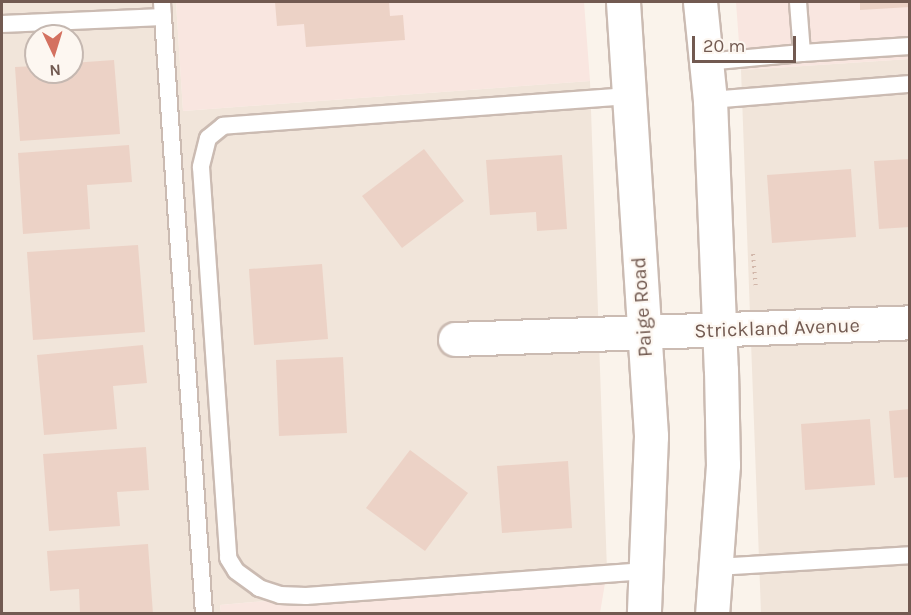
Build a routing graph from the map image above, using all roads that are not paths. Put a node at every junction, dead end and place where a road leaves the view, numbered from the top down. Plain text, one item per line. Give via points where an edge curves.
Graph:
1 (623, 2) edge
2 (700, 2) edge
3 (798, 2) edge
4 (162, 9) edge
5 (2, 24) edge
6 (909, 46) edge
7 (802, 53) junction
8 (706, 62) junction
9 (909, 84) edge
10 (629, 96) junction
11 (710, 100) junction
12 (909, 322) edge
13 (719, 330) junction
14 (644, 333) junction
15 (455, 339) dead end
16 (909, 555) edge
17 (716, 567) junction
18 (649, 571) junction
19 (204, 614) edge
20 (644, 614) edge
21 (712, 614) edge

1 - 10 main road, Paige Road
2 - 8 main road
3 - 7 lane
4 - 5 lane
4 - 19 lane
6 - 7 lane
7 - 8 lane
8 - 11 main road
9 - 11 lane
10 - 14 main road, Paige Road
10 - 18 lane via 223,126 208,138 201,167 228,558 236,571 259,588 280,595 306,596
11 - 13 main road
12 - 13 main road, Strickland Avenue
13 - 14 main road, Strickland Avenue
13 - 17 main road via 723,465
14 - 15 main road, Strickland Avenue
14 - 18 main road, Paige Road via 651,436
16 - 17 lane
17 - 21 main road
18 - 20 main road, Paige Road

